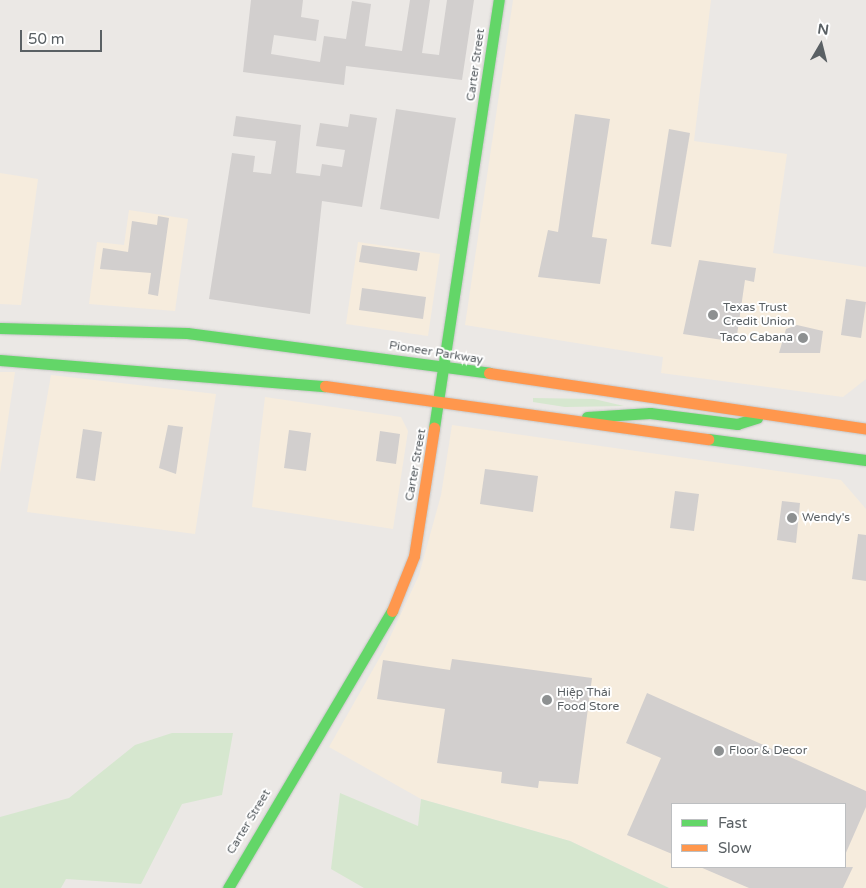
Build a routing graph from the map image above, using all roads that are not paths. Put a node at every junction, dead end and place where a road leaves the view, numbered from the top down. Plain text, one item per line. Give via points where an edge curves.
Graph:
1 (499, 0) edge
2 (0, 328) edge
3 (0, 360) edge
4 (446, 369) junction
5 (440, 403) junction
6 (763, 415) junction
7 (866, 415) edge
8 (576, 422) junction
9 (837, 425) junction
10 (866, 429) edge
11 (840, 457) junction
12 (866, 460) edge
13 (866, 475) edge
14 (228, 888) edge

1 - 4 main road, Carter Street
2 - 4 main road, Pioneer Parkway via 187,334
3 - 5 main road via 207,372
4 - 5 main road, Carter Street
4 - 6 main road, Pioneer Parkway
5 - 8 main road
5 - 14 main road, Carter Street via 414,556 398,601
6 - 8 main road via 737,424 650,412 593,415
6 - 9 main road, Pioneer Parkway
7 - 9 main road
8 - 11 main road
9 - 10 main road, Pioneer Parkway
11 - 12 main road
11 - 13 main road

